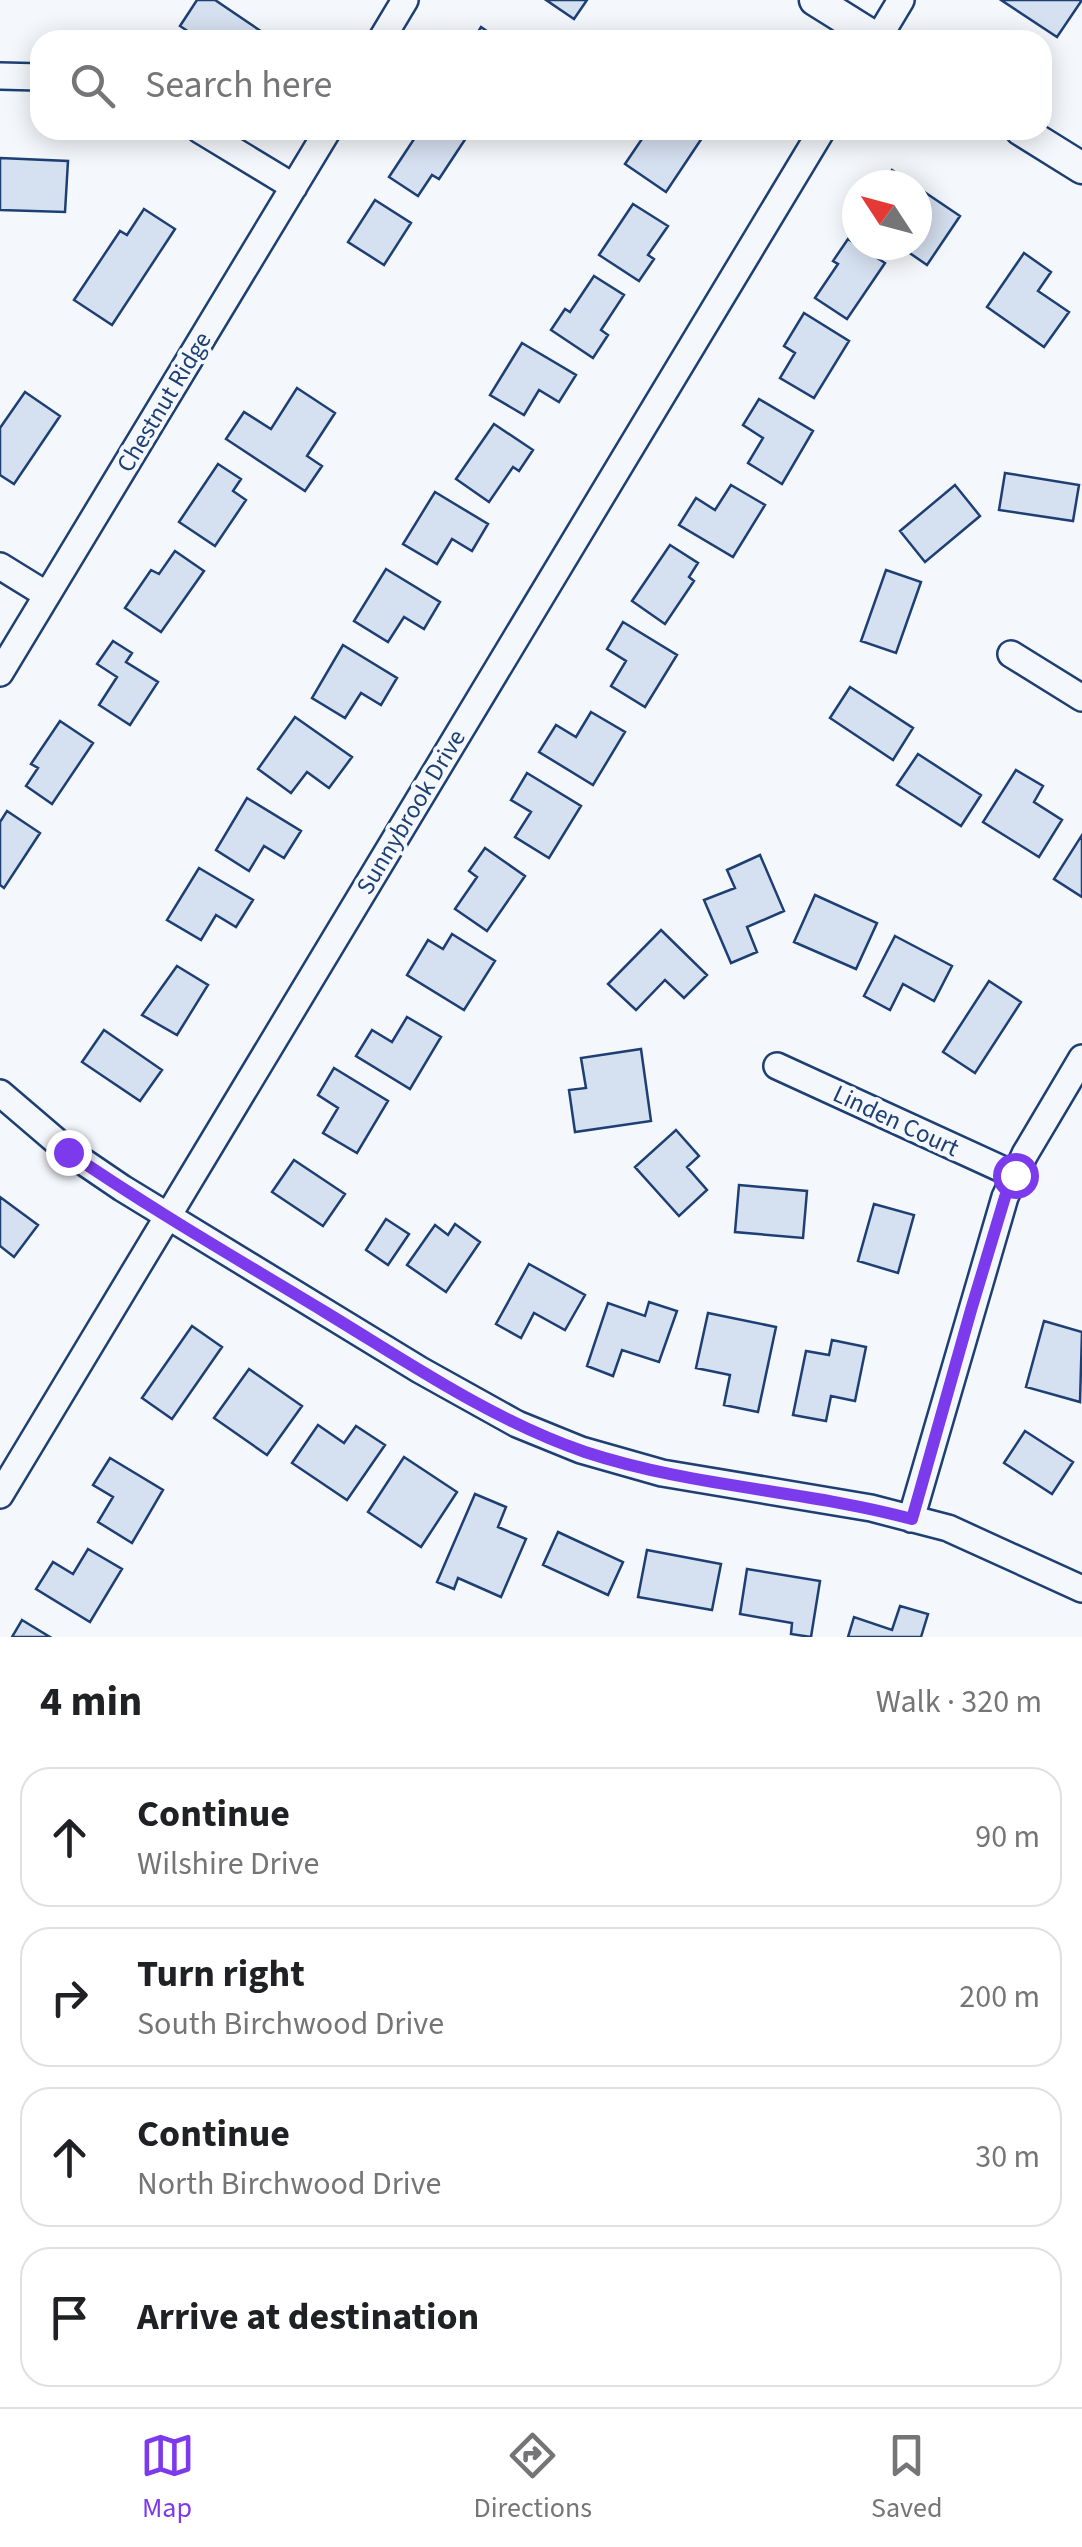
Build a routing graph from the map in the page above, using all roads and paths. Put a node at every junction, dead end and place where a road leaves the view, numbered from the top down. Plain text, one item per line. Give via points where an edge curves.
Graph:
1 (405, 0) edge
2 (815, 0) edge
3 (902, 0) edge
4 (387, 30) edge
5 (862, 30) edge
6 (884, 30) edge
7 (0, 76) edge
8 (30, 77) edge
9 (216, 140) edge
10 (322, 140) edge
11 (816, 140) edge
12 (1038, 140) edge
13 (1082, 168) edge
14 (294, 187) junction
15 (0, 566) edge
16 (47, 595) junction
17 (1012, 654) dead end
18 (0, 673) edge
19 (1082, 698) edge
20 (1082, 1058) edge
21 (777, 1066) dead end
22 (0, 1093) edge
23 (1015, 1175) junction
24 (168, 1216) junction
25 (0, 1494) edge
26 (912, 1519) junction
27 (1082, 1589) edge

1 - 4 street
2 - 5 street
3 - 6 street
7 - 8 street
9 - 14 street
10 - 14 street, Chestnut Ridge
11 - 24 street, Sunnybrook Drive
12 - 13 street
14 - 16 street, Chestnut Ridge
15 - 16 street
16 - 18 street, Chestnut Ridge
17 - 19 street
20 - 23 street
21 - 23 street, Linden Court
22 - 24 street via 68,1152
23 - 26 street
24 - 25 street, Sunnybrook Drive
24 - 26 street via 489,1410 580,1450 662,1473
26 - 27 street via 948,1528

